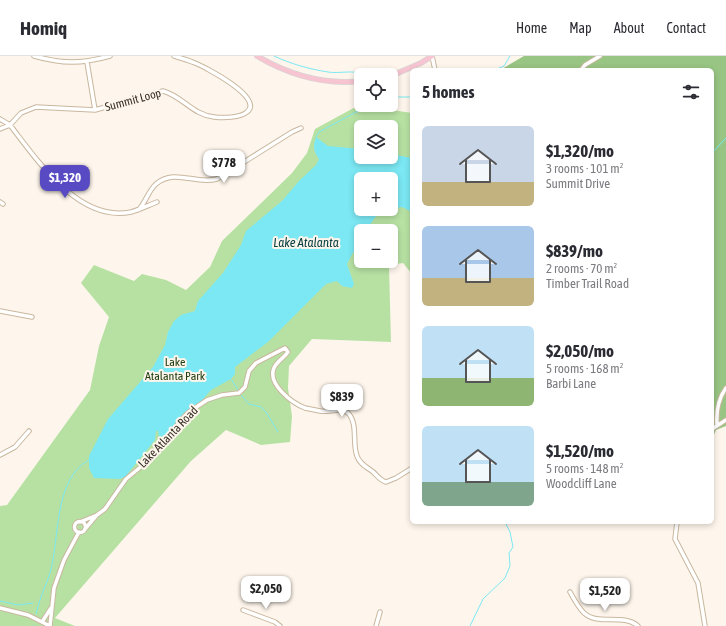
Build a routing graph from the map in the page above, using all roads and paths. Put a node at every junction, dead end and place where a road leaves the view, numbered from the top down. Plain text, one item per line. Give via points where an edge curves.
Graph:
1 (34, 56) edge
2 (110, 56) edge
3 (174, 56) edge
4 (257, 56) edge
5 (432, 56) edge
6 (600, 56) edge
7 (87, 62) junction
8 (410, 68) edge
9 (410, 68) edge
10 (435, 68) edge
11 (583, 68) edge
12 (398, 73) edge
13 (354, 81) edge
14 (95, 110) junction
15 (0, 118) edge
16 (10, 125) junction
17 (301, 128) dead end
18 (0, 129) edge
19 (157, 202) dead end
20 (139, 208) junction
21 (0, 311) edge
22 (32, 318) dead end
23 (726, 388) edge
24 (726, 420) edge
25 (717, 425) junction
26 (714, 427) edge
27 (29, 431) dead end
28 (0, 455) edge
29 (410, 469) edge
30 (97, 515) junction
31 (80, 522) junction
32 (677, 524) edge
33 (85, 529) junction
34 (79, 532) junction
35 (570, 592) dead end
36 (51, 607) junction
37 (0, 608) edge
38 (243, 610) dead end
39 (380, 612) dead end
40 (42, 622) junction
41 (50, 626) edge
42 (280, 626) edge
43 (376, 626) edge
44 (638, 626) edge
45 (705, 626) edge

1 - 7 street via 56,62
2 - 7 street
3 - 14 street, Summit Loop via 194,62 241,90 250,102 249,110 228,117 213,117 199,113 172,93 163,91
4 - 13 main road via 280,68 314,79
5 - 9 main road
5 - 10 street
6 - 11 street
7 - 14 street
8 - 12 main road
14 - 16 street, Summit Loop via 36,107 21,113
15 - 16 street
16 - 18 street
16 - 20 street via 55,182 92,208 112,212 132,212
17 - 20 street via 209,182 179,176 166,178 155,185
19 - 20 street
21 - 22 street
23 - 25 street via 716,412
24 - 25 street
25 - 26 street
27 - 28 street via 15,446
29 - 30 street, Lake Atlanta Road via 396,478 381,481 357,456 354,425 347,412 325,412 304,408 282,392 272,377 273,369 288,352 285,348 256,363 249,371 245,387 239,393 208,400 189,412 155,455 126,479 105,509
30 - 31 street, Lake Atlanta Road
30 - 33 street, Lake Atlanta Road
31 - 33 street via 84,524
31 - 34 street via 74,528
32 - 45 street via 675,539 698,583
33 - 34 street
34 - 36 street via 64,560 54,588
35 - 44 street via 584,614 590,618 633,622
36 - 40 street
36 - 41 street
37 - 40 street
38 - 42 street
39 - 43 street
40 - 41 street

